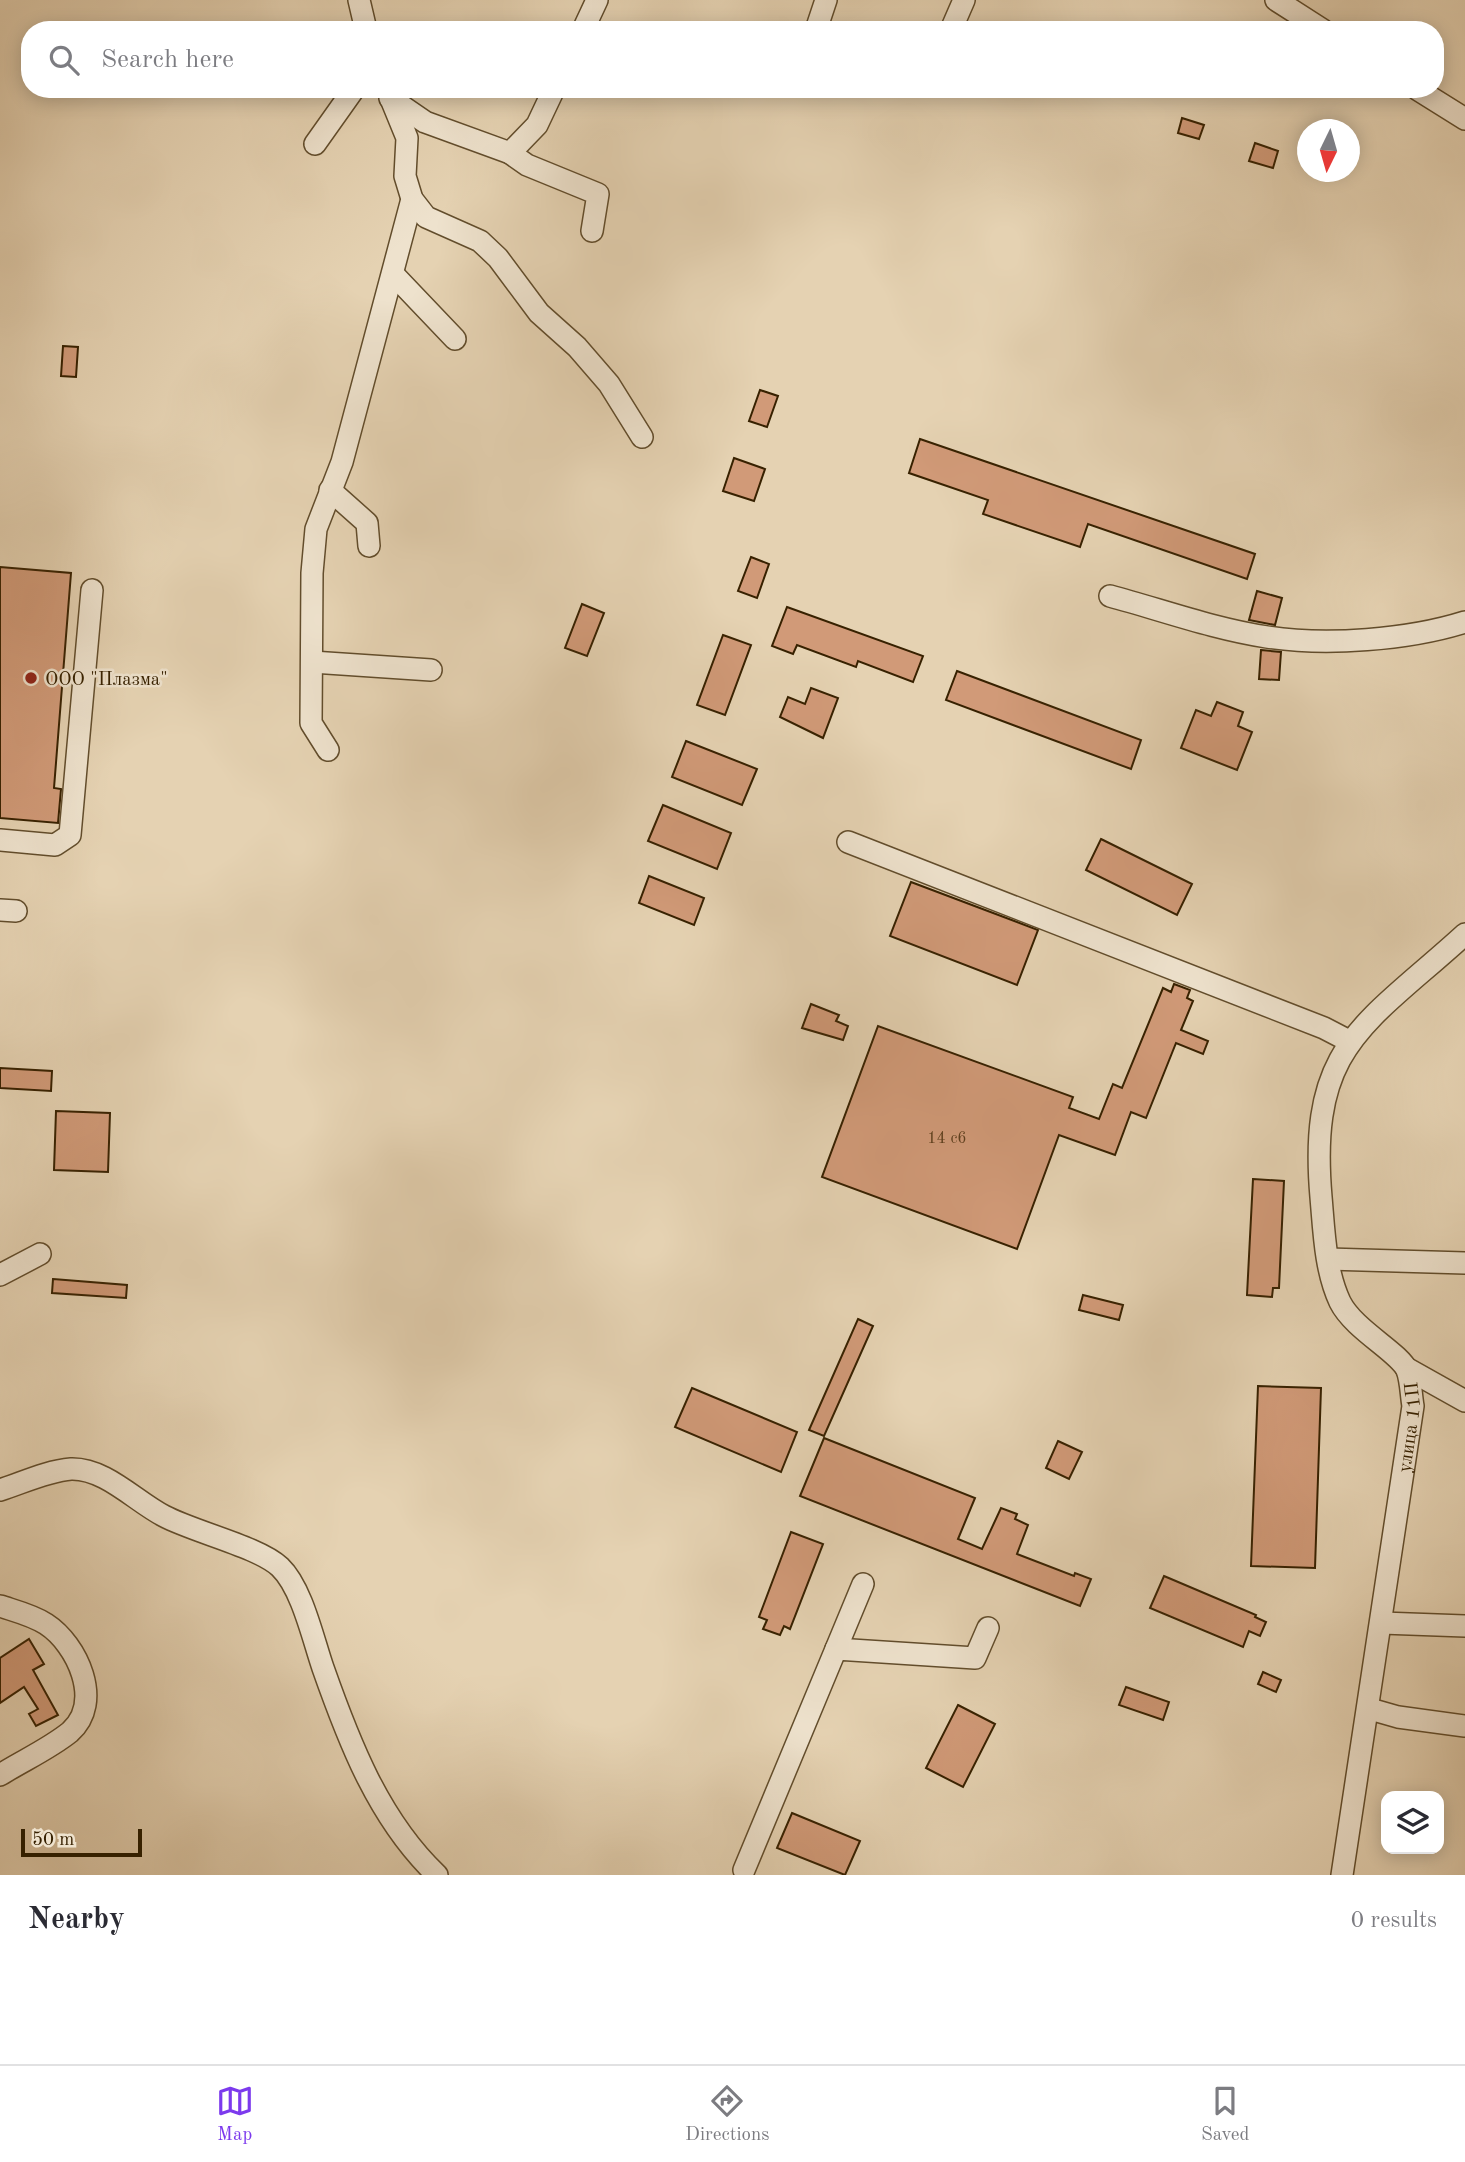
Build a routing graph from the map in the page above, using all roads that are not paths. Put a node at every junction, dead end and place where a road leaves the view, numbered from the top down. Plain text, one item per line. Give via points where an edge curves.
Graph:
1 (359, 0) edge
2 (597, 0) edge
3 (827, 0) edge
4 (964, 0) edge
5 (1276, 0) edge
6 (364, 21) edge
7 (587, 21) edge
8 (819, 21) edge
9 (955, 21) edge
10 (1309, 21) edge
11 (348, 98) edge
12 (390, 98) edge
13 (393, 98) edge
14 (550, 98) edge
15 (1431, 98) edge
16 (1465, 119) edge
17 (315, 144) dead end
18 (510, 153) junction
19 (412, 199) junction
20 (592, 231) dead end
21 (394, 275) junction
22 (455, 339) dead end
23 (642, 437) dead end
24 (330, 490) junction
25 (369, 546) dead end
26 (92, 590) dead end
27 (1110, 596) dead end
28 (1465, 622) edge
29 (312, 662) junction
30 (431, 670) dead end
31 (328, 750) dead end
32 (0, 840) edge
33 (848, 842) dead end
34 (1465, 934) edge
35 (1349, 1041) junction
36 (40, 1254) dead end
37 (1328, 1259) junction
38 (1465, 1262) edge
39 (0, 1275) edge
40 (1406, 1368) junction
41 (1465, 1401) edge
42 (0, 1490) edge
43 (863, 1584) dead end
44 (0, 1605) edge
45 (1382, 1623) junction
46 (1465, 1626) edge
47 (988, 1628) dead end
48 (836, 1649) junction
49 (1370, 1709) junction
50 (1465, 1726) edge
51 (0, 1775) edge
52 (742, 1869) edge
53 (437, 1875) edge
54 (1342, 1875) edge

1 - 6 street
2 - 7 street
3 - 8 street
4 - 9 street
5 - 10 street
11 - 17 street
12 - 19 street via 407,138 405,176
13 - 18 street via 425,122
14 - 18 street via 537,125
15 - 16 street
18 - 20 street via 527,165 598,194
19 - 21 street
19 - 23 street via 426,217 480,241 498,258 539,313 609,384
21 - 22 street
21 - 24 street via 342,462
24 - 25 street via 367,523
24 - 29 street via 316,529
26 - 32 street via 69,835 55,845
27 - 28 street via 1283,640 1382,637
29 - 30 street
29 - 31 street via 311,723
33 - 35 street
34 - 35 street, улица 11П
35 - 37 street, улица 11П via 1326,1087 1321,1112 1319,1174
36 - 39 street
37 - 38 street
37 - 40 street, улица 11П via 1347,1314
40 - 41 street
40 - 45 street, улица 11П via 1413,1406
42 - 53 street via 54,1472 86,1471 169,1519 261,1554 278,1565 296,1594 343,1723 384,1809
43 - 48 street
44 - 51 street via 44,1622 57,1633 77,1661 85,1694 84,1709 69,1732
45 - 46 street
45 - 49 street, улица 11П
47 - 48 street via 975,1658
48 - 52 street
49 - 50 street
49 - 54 street, улица 11П

